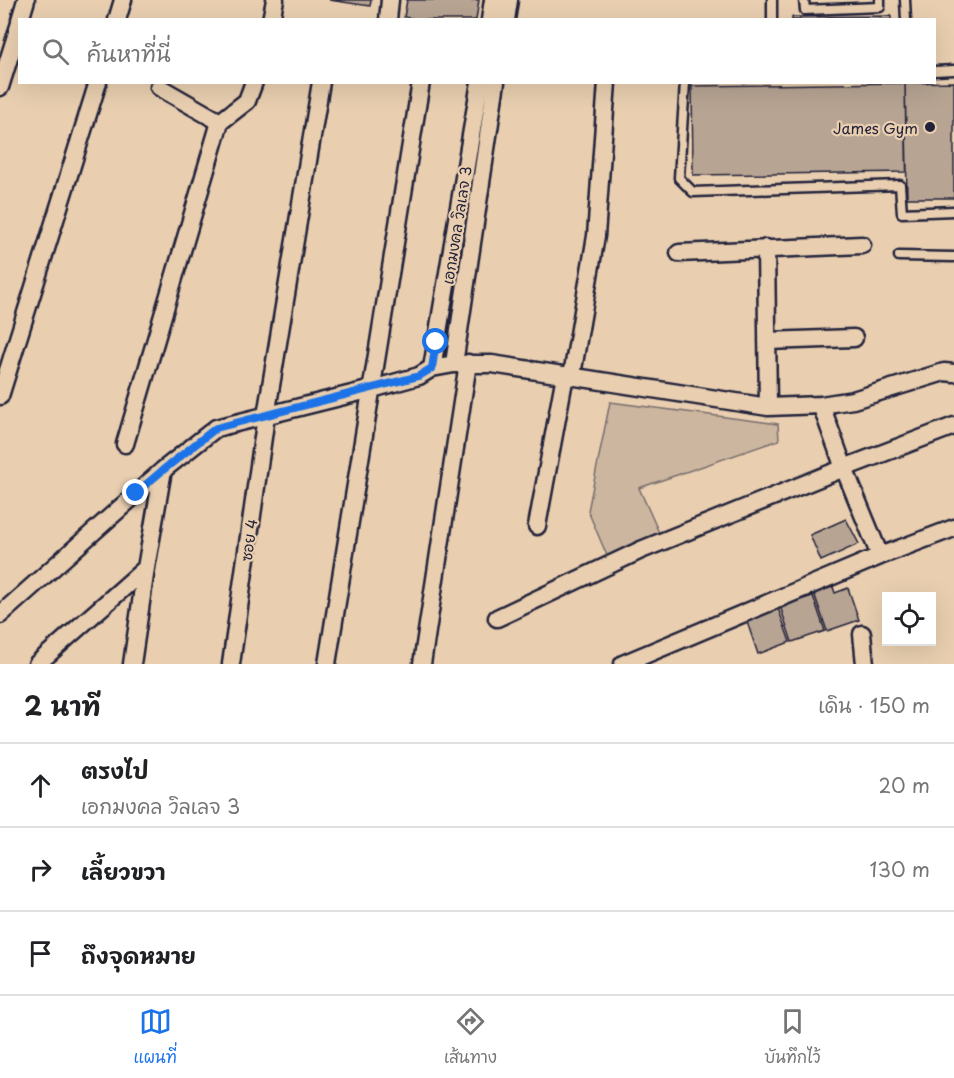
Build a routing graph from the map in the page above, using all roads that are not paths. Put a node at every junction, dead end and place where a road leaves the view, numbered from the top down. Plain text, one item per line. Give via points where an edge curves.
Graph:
1 (26, 0) edge
2 (123, 0) edge
3 (275, 0) edge
4 (390, 0) edge
5 (494, 0) edge
6 (509, 0) edge
7 (772, 0) edge
8 (804, 0) edge
9 (880, 0) edge
10 (905, 0) edge
11 (21, 18) edge
12 (118, 18) edge
13 (271, 18) edge
14 (388, 18) edge
15 (490, 18) edge
16 (506, 18) edge
17 (772, 18) edge
18 (906, 18) edge
19 (18, 28) edge
20 (954, 70) edge
21 (936, 71) edge
22 (97, 84) edge
23 (253, 84) edge
24 (321, 84) edge
25 (421, 84) edge
26 (480, 84) edge
27 (496, 84) edge
28 (607, 84) edge
29 (686, 84) edge
30 (0, 87) edge
31 (159, 87) dead end
32 (220, 122) junction
33 (954, 211) edge
34 (862, 245) dead end
35 (766, 248) junction
36 (679, 253) dead end
37 (899, 256) dead end
38 (954, 257) edge
39 (854, 338) dead end
40 (767, 341) junction
41 (461, 363) junction
42 (432, 368) junction
43 (954, 373) edge
44 (569, 375) junction
45 (372, 389) junction
46 (0, 396) edge
47 (822, 405) junction
48 (768, 407) junction
49 (266, 416) junction
50 (954, 426) edge
51 (125, 444) dead end
52 (844, 468) junction
53 (163, 470) junction
54 (537, 526) dead end
55 (954, 528) edge
56 (880, 556) junction
57 (146, 568) junction
58 (0, 615) edge
59 (497, 618) dead end
60 (862, 634) dead end
61 (37, 664) edge
62 (132, 664) edge
63 (231, 664) edge
64 (327, 664) edge
65 (422, 664) edge
66 (622, 664) edge
67 (865, 664) edge

1 - 11 street
2 - 12 street
3 - 13 street
4 - 14 street
5 - 15 street
6 - 16 street
7 - 17 lane
8 - 9 lane via 805,10 880,7
10 - 18 lane
19 - 30 street
20 - 21 lane
22 - 46 street
23 - 32 street via 247,101
24 - 49 street, ซอย 4
25 - 45 street
26 - 42 street, เอกมงคล วิลเลจ 3
27 - 41 street, เอกมงคล วิลเลจ 3
28 - 44 street via 596,236
29 - 33 lane via 679,178 693,192 900,184 902,213
31 - 32 street
32 - 51 street
34 - 35 street
35 - 36 street
35 - 40 street
37 - 38 lane
39 - 40 street
40 - 48 street
41 - 42 street
41 - 44 street
41 - 65 street, เอกมงคล วิลเลจ 3
42 - 45 street via 419,376
43 - 47 street via 944,372 853,400
44 - 48 street
44 - 54 street
45 - 49 street
45 - 64 street
47 - 48 street
47 - 52 street
49 - 53 street via 216,428
49 - 63 street, ซอย 4
50 - 52 street
52 - 56 street
52 - 59 street via 642,550
53 - 57 street
53 - 58 street
55 - 56 street
56 - 66 street
57 - 61 street
57 - 62 street
60 - 67 street

